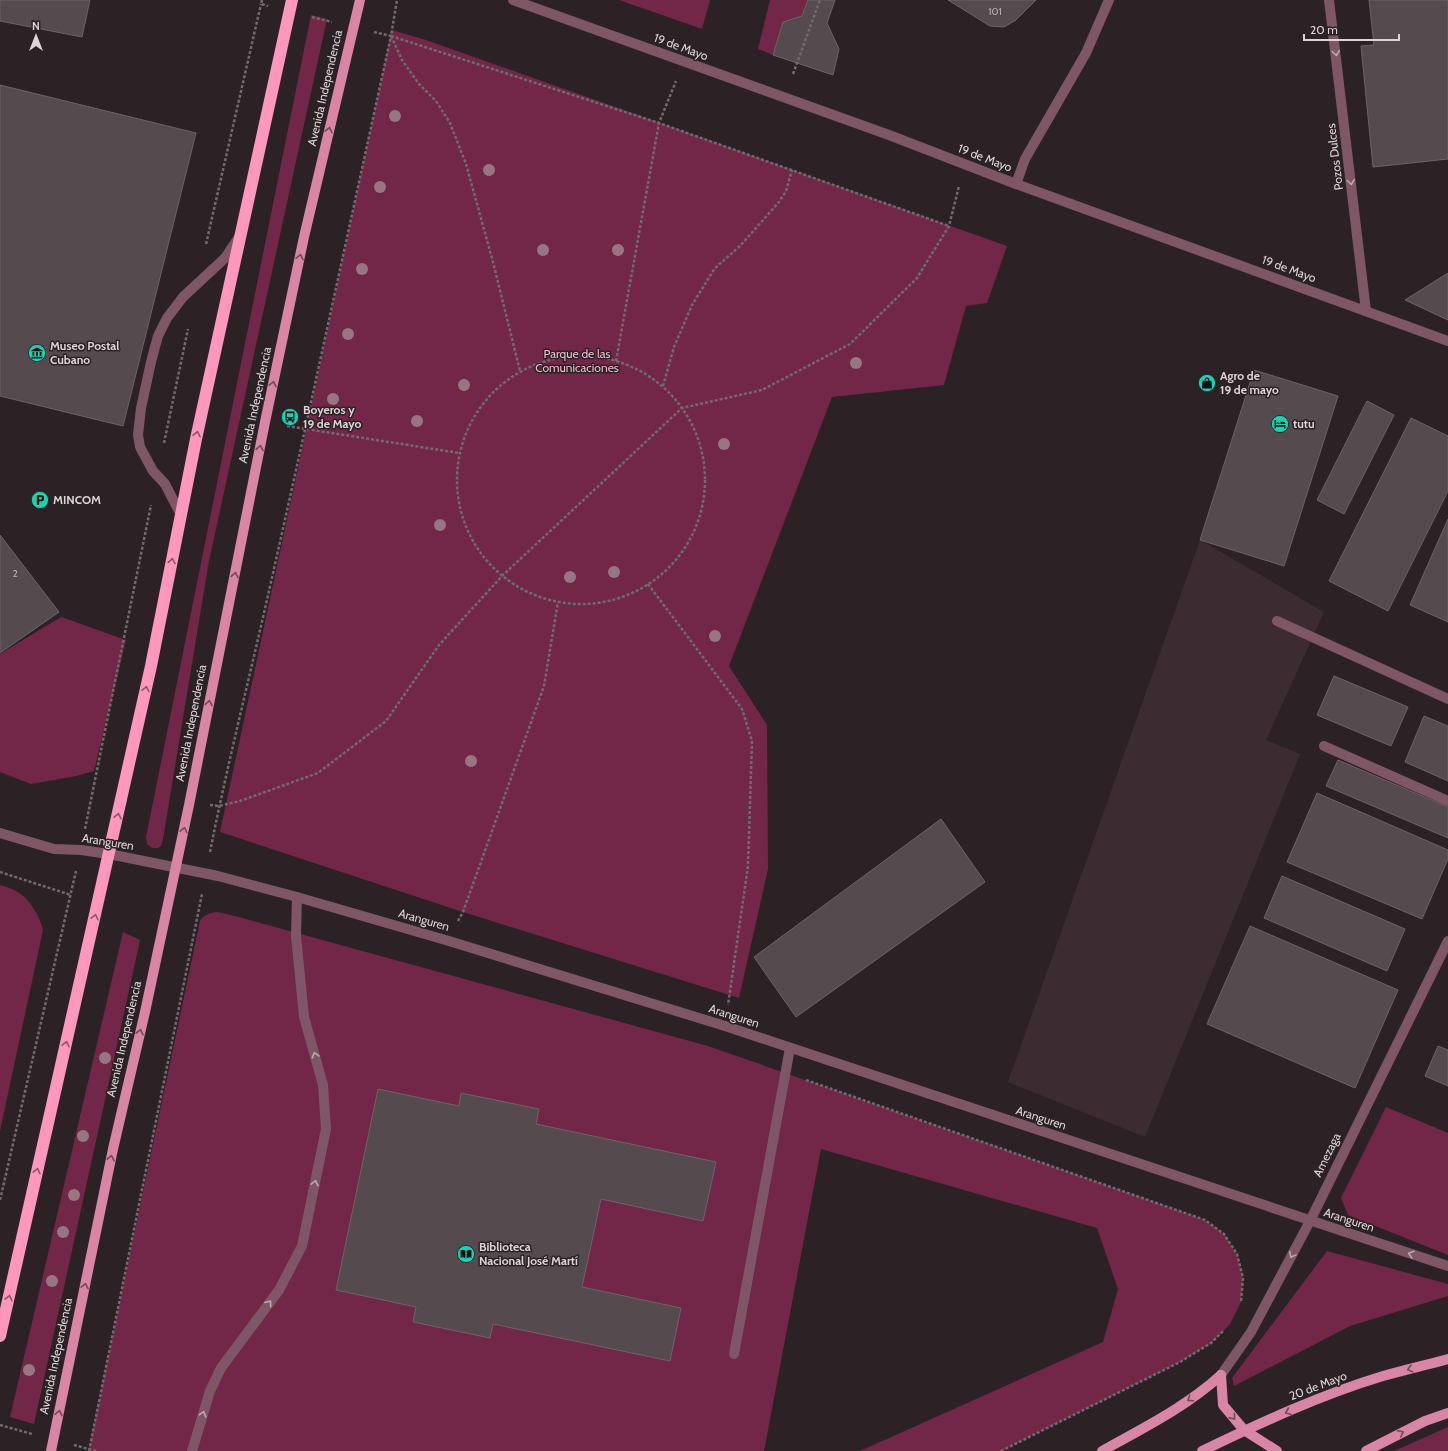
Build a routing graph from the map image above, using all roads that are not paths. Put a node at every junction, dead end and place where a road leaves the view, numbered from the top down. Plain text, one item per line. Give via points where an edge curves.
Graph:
1 (292, 0) edge
2 (360, 0) edge
3 (513, 0) edge
4 (1109, 0) edge
5 (1329, 0) edge
6 (1016, 184) junction
7 (241, 234) junction
8 (1366, 311) junction
9 (1448, 341) edge
10 (181, 515) junction
11 (1277, 621) dead end
12 (1448, 699) edge
13 (1324, 746) dead end
14 (1448, 801) edge
15 (0, 833) edge
16 (109, 854) junction
17 (175, 868) junction
18 (297, 897) junction
19 (1448, 941) edge
20 (790, 1048) junction
21 (1310, 1221) junction
22 (1448, 1266) edge
23 (0, 1336) edge
24 (734, 1354) dead end
25 (1448, 1359) edge
26 (1221, 1375) junction
27 (1448, 1413) edge
28 (1244, 1430) junction
29 (50, 1451) edge
30 (192, 1451) edge
31 (1102, 1451) edge
32 (1202, 1451) edge
33 (1277, 1451) edge
34 (1366, 1451) edge

1 - 7 highway
17 -> 2 main road, Avenida Independencia via 306,229
3 - 6 street, 19 de Mayo via 889,135
4 - 6 street via 1086,54 1025,159
5 -> 8 street, Pozos Dulces
6 - 8 street, 19 de Mayo
10 -> 7 highway
7 - 10 street via 225,258 183,297 167,318 158,336 141,408 138,435 140,447
8 - 9 street, 19 de Mayo
16 -> 10 highway via 151,666
11 - 12 street
13 - 14 street
15 - 16 street, Aranguren via 54,849
16 - 17 street, Aranguren
23 -> 16 highway
17 - 18 street, Aranguren via 206,873
29 -> 17 main road, Avenida Independencia
18 - 20 street, Aranguren via 449,941
30 -> 18 street via 210,1391 222,1368 279,1290 302,1246 326,1129 323,1085 304,1017 296,936
19 - 21 street, Amezaga
20 - 21 street, Aranguren
20 - 24 street
22 -> 21 street, Aranguren
21 -> 26 street, Amezaga via 1252,1332
25 -> 28 main road, 20 de Mayo via 1382,1376
26 -> 28 main road via 1223,1405
26 -> 31 main road via 1177,1408
34 -> 27 main road via 1425,1421
28 - 32 main road, 20 de Mayo
28 - 33 main road

